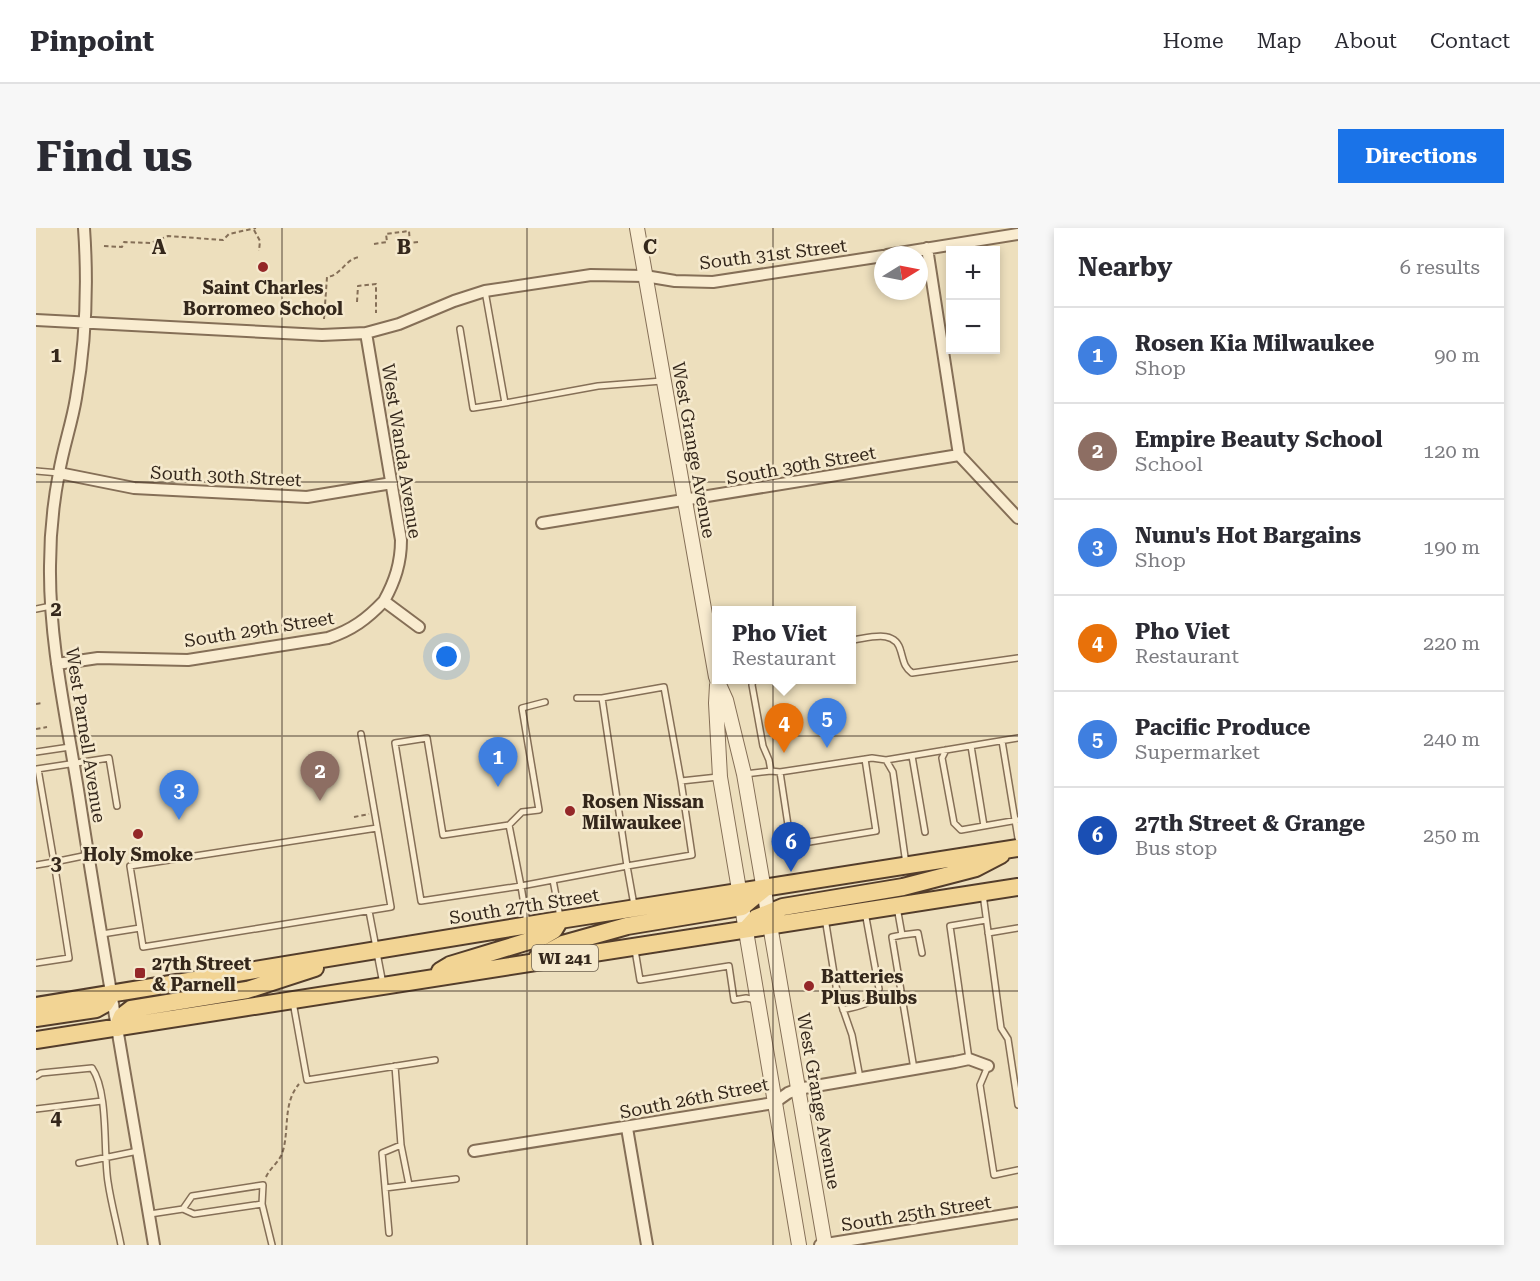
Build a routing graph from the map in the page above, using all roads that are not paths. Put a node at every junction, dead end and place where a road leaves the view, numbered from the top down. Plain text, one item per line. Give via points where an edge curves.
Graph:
1 (84, 228) edge
2 (637, 228) edge
3 (1018, 234) edge
4 (928, 248) edge
5 (928, 254) edge
6 (874, 257) edge
7 (645, 276) junction
8 (485, 291) junction
9 (36, 320) edge
10 (86, 324) junction
11 (460, 330) dead end
12 (366, 333) junction
13 (664, 381) junction
14 (505, 403) junction
15 (959, 455) junction
16 (36, 471) edge
17 (59, 473) junction
18 (392, 483) junction
19 (685, 501) junction
20 (1018, 518) edge
21 (542, 523) dead end
22 (384, 601) junction
23 (51, 606) junction
24 (36, 609) edge
25 (419, 627) dead end
26 (856, 639) edge
27 (712, 651) edge
28 (1018, 658) edge
29 (57, 664) junction
30 (716, 684) edge
31 (720, 684) edge
32 (752, 684) edge
33 (577, 698) dead end
34 (602, 698) junction
35 (545, 702) dead end
36 (361, 734) dead end
37 (1018, 738) edge
38 (1002, 741) junction
39 (971, 746) junction
40 (71, 747) junction
41 (946, 750) junction
42 (36, 752) edge
43 (912, 756) junction
44 (865, 759) junction
45 (886, 760) junction
46 (74, 763) junction
47 (37, 769) edge
48 (771, 771) junction
49 (780, 772) junction
50 (744, 774) junction
51 (720, 777) junction
52 (681, 781) junction
53 (39, 786) edge
54 (117, 806) dead end
55 (1017, 820) edge
56 (509, 825) junction
57 (984, 826) junction
58 (377, 828) junction
59 (925, 832) dead end
60 (1016, 845) edge
61 (88, 855) junction
62 (54, 862) junction
63 (36, 865) edge
64 (627, 866) junction
65 (906, 866) junction
66 (553, 880) junction
67 (521, 886) junction
68 (1018, 886) edge
69 (765, 888) junction
70 (983, 892) junction
71 (741, 899) junction
72 (897, 906) junction
73 (634, 909) junction
74 (369, 910) junction
75 (865, 911) junction
76 (825, 917) junction
77 (770, 918) junction
78 (560, 920) junction
79 (986, 920) junction
80 (527, 925) junction
81 (140, 928) junction
82 (1018, 928) edge
83 (746, 929) junction
84 (988, 933) junction
85 (102, 934) junction
86 (902, 935) junction
87 (634, 948) junction
88 (376, 950) junction
89 (356, 953) junction
90 (922, 953) dead end
91 (36, 963) edge
92 (526, 964) junction
93 (426, 979) junction
94 (383, 986) junction
95 (112, 993) junction
96 (784, 997) junction
97 (293, 1000) junction
98 (758, 1000) junction
99 (36, 1006) edge
100 (843, 1010) junction
101 (36, 1018) edge
102 (117, 1028) junction
103 (36, 1040) edge
104 (969, 1059) junction
105 (435, 1060) dead end
106 (395, 1066) junction
107 (988, 1066) joint
108 (915, 1068) junction
109 (36, 1076) edge
110 (860, 1078) junction
111 (798, 1089) junction
112 (102, 1101) junction
113 (774, 1103) junction
114 (1018, 1105) edge
115 (36, 1109) edge
116 (627, 1128) junction
117 (401, 1145) junction
118 (138, 1151) junction
119 (474, 1151) dead end
120 (106, 1157) junction
121 (79, 1163) dead end
122 (1018, 1170) edge
123 (456, 1179) dead end
124 (409, 1185) junction
125 (385, 1188) junction
126 (262, 1204) junction
127 (183, 1209) junction
128 (1018, 1213) edge
129 (149, 1214) junction
130 (389, 1233) dead end
131 (121, 1245) edge
132 (154, 1245) edge
133 (272, 1245) edge
134 (647, 1245) edge
135 (799, 1245) edge
136 (823, 1245) edge

1 - 10 street, West Parnell Avenue
2 - 7 street, West Grange Avenue
3 - 4 street, South 31st Street
5 - 15 street
6 - 7 street, South 31st Street via 713,282
7 - 8 street, South 31st Street via 591,275
7 - 13 street, West Grange Avenue
8 - 12 street, South 31st Street
8 - 14 lane
9 - 10 street, South 31st Street
10 - 12 street, South 31st Street via 322,335
10 - 17 street, West Parnell Avenue via 76,400
11 - 14 lane via 473,408
12 - 18 street, West Wanda Avenue
13 - 14 lane via 598,386
13 - 19 street, West Grange Avenue
15 - 19 street, South 30th Street
15 - 20 street
16 - 17 lane
17 - 18 street, South 30th Street via 134,488 308,497
17 - 23 street, West Parnell Avenue via 52,520
18 - 22 street, West Wanda Avenue via 401,557
19 - 21 street, South 30th Street
19 - 27 street, West Grange Avenue
22 - 25 street
22 - 29 street, South 29th Street via 366,620 328,638 188,660 99,658
23 - 24 lane
23 - 29 street, West Parnell Avenue
26 - 28 lane via 887,635 901,648 904,667 912,673
29 - 40 street, West Parnell Avenue
30 - 51 street, West Grange Avenue
31 - 50 street, West Grange Avenue
32 - 48 lane
33 - 34 lane
34 - 52 lane via 664,687
34 - 64 lane
35 - 56 lane via 522,708 539,810 522,812
36 - 58 lane
37 - 38 lane
38 - 39 lane
38 - 55 lane
39 - 41 lane
39 - 57 lane
40 - 42 lane
40 - 46 street, West Parnell Avenue
41 - 43 lane
41 - 57 lane via 942,758 954,823 961,830
43 - 45 lane
43 - 59 lane
44 - 45 lane
44 - 49 lane
44 - 49 lane via 876,831 791,845
45 - 65 lane via 893,772
46 - 47 lane
46 - 54 lane via 109,758
46 - 61 street, West Parnell Avenue
47 - 53 lane
48 - 49 lane
48 - 50 lane
50 - 51 street
50 - 69 street, West Grange Avenue
51 - 52 lane
51 - 71 street, West Grange Avenue
52 - 64 lane via 692,855
53 - 62 lane
55 - 57 lane
55 - 60 lane
56 - 67 lane
56 - 67 lane via 443,835 427,738 395,743 420,901
58 - 74 lane via 391,907
58 - 81 lane via 130,866
60 - 65 main road
60 - 77 main road via 976,868 903,887 783,906
61 - 62 lane
61 - 85 street, West Parnell Avenue
62 - 63 lane
62 - 91 lane via 69,958
64 - 66 lane
64 - 73 lane
65 - 69 main road
66 - 67 lane
66 - 78 lane
67 - 80 lane
68 - 70 main road, WI 241
69 - 71 main road
69 - 77 street, West Grange Avenue
70 - 72 main road, WI 241
70 - 79 lane
71 - 73 main road, South 27th Street / WI 241
71 - 83 street, West Grange Avenue
71 - 92 main road via 563,945
72 - 75 main road, WI 241
72 - 86 lane
73 - 78 main road, South 27th Street / WI 241
74 - 81 lane via 143,947
74 - 88 lane
75 - 76 main road, WI 241
75 - 100 lane via 878,995 867,1003
76 - 77 main road, WI 241
76 - 100 lane
77 - 83 main road, WI 241
77 - 96 street, West Grange Avenue
78 - 80 main road, South 27th Street / WI 241
78 - 93 main road via 554,930 542,937 450,965
79 - 84 lane
79 - 104 lane via 951,926
80 - 88 main road, South 27th Street / WI 241
81 - 85 lane
82 - 84 lane
83 - 87 main road, WI 241
83 - 98 street, West Grange Avenue
84 - 114 lane via 1001,1028 1008,1039
85 - 95 street, West Parnell Avenue
86 - 90 lane via 918,933
86 - 108 lane via 891,937
87 - 92 main road, WI 241
87 - 98 lane via 640,980 729,966 734,1000
88 - 89 main road, South 27th Street / WI 241
88 - 94 lane
89 - 95 main road, South 27th Street / WI 241
89 - 102 main road via 247,990 131,1009 122,1016
92 - 93 main road, WI 241
93 - 94 main road, WI 241
94 - 97 main road, WI 241
95 - 99 main road, South 27th Street / WI 241
95 - 101 main road via 96,1009
95 - 102 street, West Parnell Avenue
96 - 98 street
96 - 111 street, West Grange Avenue
97 - 102 main road, WI 241
97 - 106 lane via 307,1080
98 - 113 street, West Grange Avenue
100 - 110 lane
102 - 103 main road, WI 241
102 - 118 street, West Parnell Avenue
104 - 107 street, South 26th Street
104 - 108 street, South 26th Street
105 - 106 lane
106 - 117 lane
107 - 122 lane via 980,1085 994,1174
108 - 110 street, South 26th Street
109 - 112 lane via 92,1068
110 - 111 street, South 26th Street
111 - 113 street, South 26th Street
111 - 136 street, West Grange Avenue
112 - 115 lane
112 - 120 lane
113 - 116 street, South 26th Street
113 - 135 street, West Grange Avenue
116 - 119 street, South 26th Street
116 - 134 street
117 - 124 lane
117 - 125 lane via 382,1153
118 - 120 lane
118 - 129 street, West Parnell Avenue
120 - 121 lane
120 - 131 lane
123 - 124 lane
124 - 125 lane
125 - 130 lane
126 - 127 lane via 194,1214
126 - 127 lane via 263,1185 192,1196
126 - 133 lane
127 - 129 lane
128 - 136 street, South 25th Street
129 - 132 street, West Parnell Avenue

